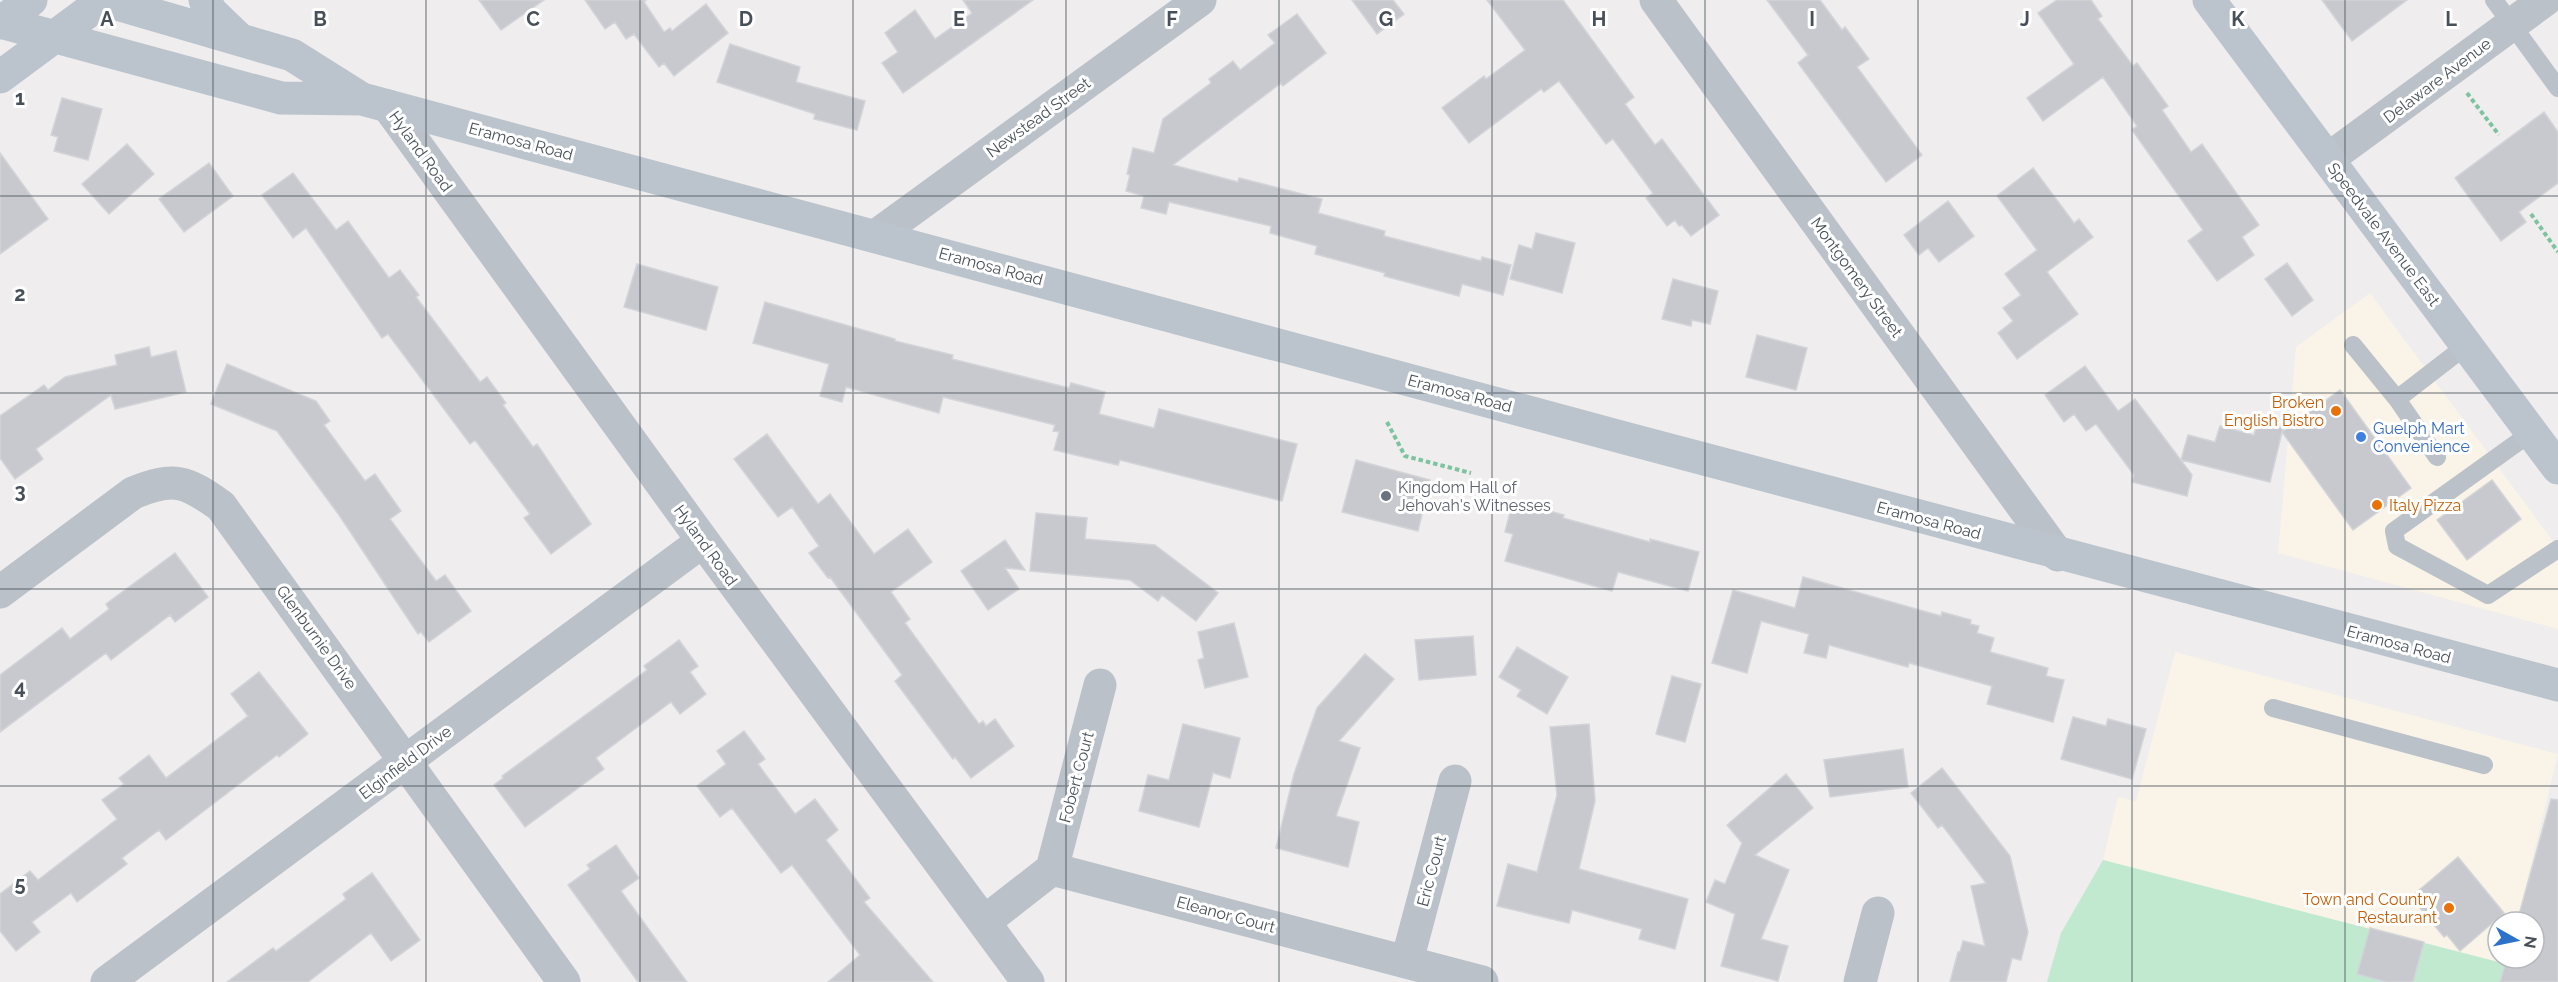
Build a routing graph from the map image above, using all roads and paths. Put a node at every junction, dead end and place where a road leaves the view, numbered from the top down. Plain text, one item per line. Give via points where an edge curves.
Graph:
1 (30, 0) edge
2 (104, 0) edge
3 (205, 0) edge
4 (1200, 0) edge
5 (1656, 0) edge
6 (2209, 0) edge
7 (2545, 0) edge
8 (2503, 12) edge
9 (0, 23) edge
10 (56, 37) junction
11 (238, 38) junction
12 (2450, 70) junction
13 (0, 77) edge
14 (2558, 88) edge
15 (375, 103) junction
16 (2499, 135) dead end
17 (2328, 159) junction
18 (2531, 214) dead end
19 (877, 235) junction
20 (2558, 252) edge
21 (2353, 345) dead end
22 (2467, 345) junction
23 (2397, 399) junction
24 (1387, 422) dead end
25 (2532, 432) junction
26 (2437, 457) dead end
27 (2558, 468) edge
28 (1471, 473) dead end
29 (703, 541) junction
30 (2558, 549) edge
31 (2058, 555) junction
32 (0, 592) edge
33 (1100, 685) dead end
34 (2558, 685) edge
35 (2273, 708) dead end
36 (407, 762) junction
37 (2484, 765) dead end
38 (1455, 782) dead end
39 (1052, 869) junction
40 (1878, 913) dead end
41 (984, 922) junction
42 (1407, 961) junction
43 (107, 982) edge
44 (564, 982) edge
45 (1028, 982) edge
46 (1482, 982) edge
47 (1860, 982) edge

1 - 9 main road
2 - 10 main road
2 - 11 main road, Eramosa Road
3 - 11 main road via 211,12
4 - 19 street, Newstead Street
5 - 31 street, Montgomery Street
6 - 17 main road, Speedvale Avenue East
7 - 8 street, Delaware Avenue
8 - 12 street, Delaware Avenue
8 - 14 lane
9 - 10 main road, Eramosa Road
10 - 13 main road
10 - 15 main road, Eramosa Road via 281,98
11 - 15 main road, Eramosa Road via 292,55
12 - 16 path
12 - 17 street, Delaware Avenue
15 - 19 main road, Eramosa Road
15 - 29 street, Hyland Road
17 - 22 main road, Speedvale Avenue East
18 - 20 path
19 - 31 main road, Eramosa Road
21 - 23 lane
22 - 23 lane
22 - 25 main road, Speedvale Avenue East
23 - 26 lane
24 - 28 path via 1405,456
25 - 27 main road, Speedvale Avenue East
25 - 30 lane via 2394,531 2397,546 2488,596
29 - 36 street, Elginfield Drive
29 - 41 street, Hyland Road
31 - 34 main road, Eramosa Road
32 - 36 street, Glenburnie Drive via 134,493 155,484 178,482 200,491 221,506
33 - 39 street, Fobert Court
35 - 37 lane
36 - 43 street, Elginfield Drive
36 - 44 street, Glenburnie Drive
38 - 42 street, Eric Court
39 - 41 street
39 - 42 street, Eleanor Court
40 - 47 street
41 - 45 street, Hyland Road
42 - 46 street, Eleanor Court

